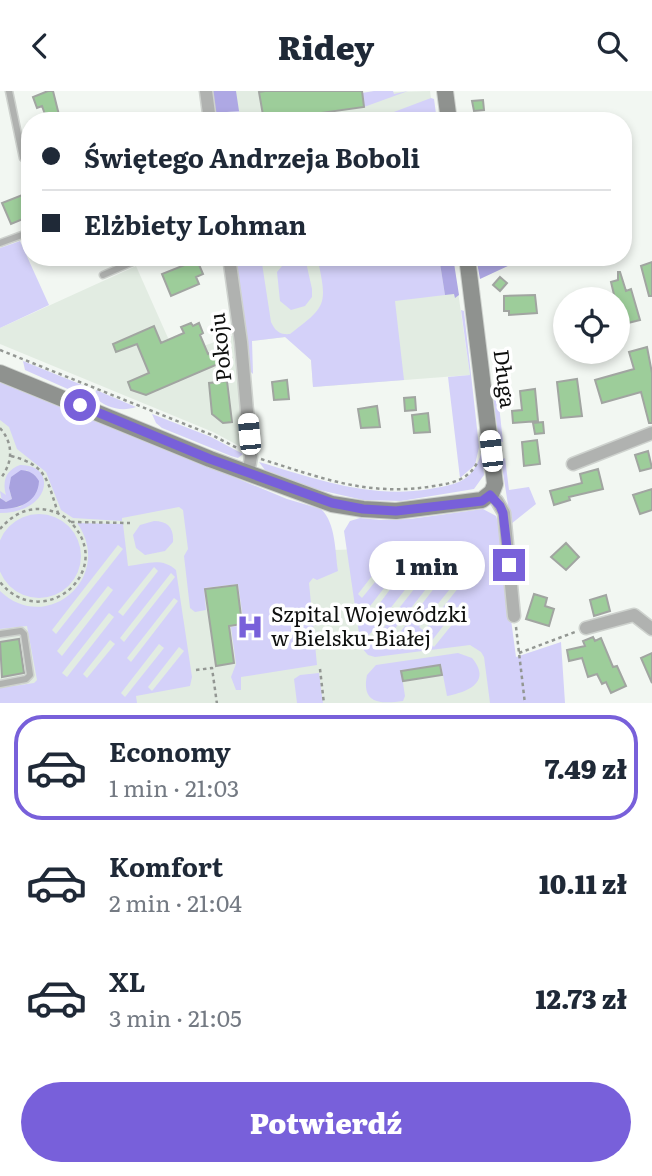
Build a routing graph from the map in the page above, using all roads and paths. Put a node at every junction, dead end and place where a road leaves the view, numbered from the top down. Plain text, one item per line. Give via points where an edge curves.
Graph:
1 (9, 91) edge
2 (206, 91) edge
3 (445, 91) edge
4 (209, 112) edge
5 (448, 112) edge
6 (21, 148) edge
7 (21, 235) edge
8 (0, 243) edge
9 (124, 266) edge
10 (230, 266) edge
11 (468, 266) edge
12 (103, 275) dead end
13 (0, 349) edge
14 (0, 373) edge
15 (0, 428) edge
16 (652, 433) edge
17 (480, 454) dead end
18 (11, 456) junction
19 (251, 457) junction
20 (573, 464) dead end
21 (248, 474) junction
22 (0, 479) edge
23 (486, 498) junction
24 (58, 513) junction
25 (71, 522) junction
26 (130, 523) dead end
27 (0, 528) edge
28 (0, 582) edge
29 (514, 616) joint
30 (586, 628) joint
31 (652, 629) edge
32 (0, 634) edge
33 (519, 653) junction
34 (320, 669) dead end
35 (196, 670) dead end
36 (0, 684) edge
37 (216, 703) edge
38 (324, 703) edge
39 (525, 703) edge

1 - 6 lane
2 - 4 street
3 - 5 street
7 - 8 lane
9 - 12 lane
10 - 19 street, Pokoju
11 - 23 street, Długa via 494,473 494,489
13 - 19 path via 212,435
14 - 21 street
15 - 18 path
16 - 20 street
17 - 19 path via 472,471 459,481 383,491 344,485
18 - 22 path
18 - 24 path via 38,467
19 - 21 street, Pokoju
21 - 23 street via 363,509 396,511
23 - 29 street via 503,513
24 - 25 path
24 - 27 path via 26,510
25 - 26 path
25 - 28 path via 82,538 85,556 71,589 55,599 37,602 19,599
29 - 33 path
30 - 31 street via 634,615
30 - 33 path
32 - 36 lane via 24,634 30,675
33 - 39 path
34 - 38 path
35 - 37 path via 212,669

